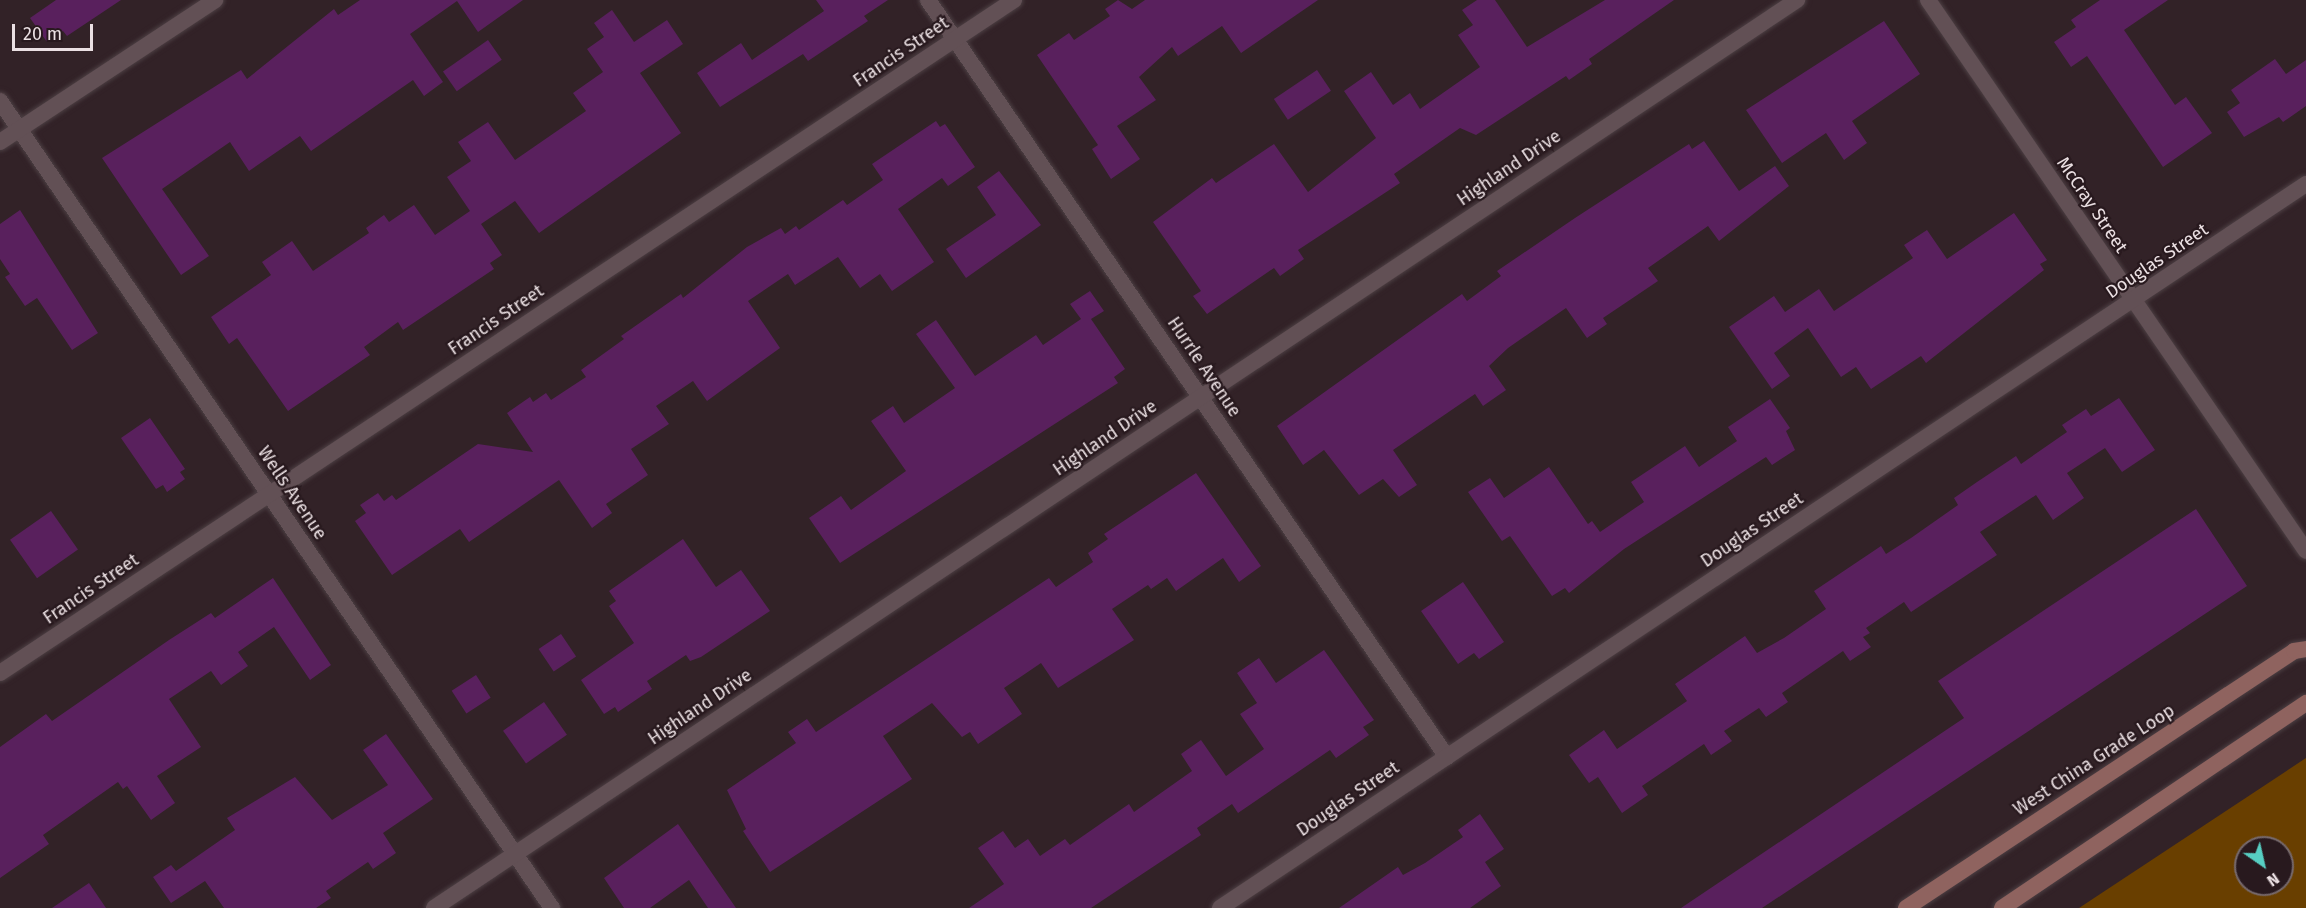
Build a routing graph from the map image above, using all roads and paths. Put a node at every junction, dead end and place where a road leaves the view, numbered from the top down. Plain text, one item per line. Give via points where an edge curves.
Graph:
1 (215, 0) edge
2 (928, 0) edge
3 (1014, 0) edge
4 (1797, 0) edge
5 (1928, 0) edge
6 (955, 39) junction
7 (0, 101) edge
8 (20, 129) junction
9 (0, 142) edge
10 (2306, 184) edge
11 (2134, 300) junction
12 (1201, 397) junction
13 (269, 494) junction
14 (2306, 551) edge
15 (2306, 649) edge
16 (0, 673) edge
17 (2306, 704) edge
18 (1447, 757) junction
19 (515, 854) junction
20 (434, 908) edge
21 (552, 908) edge
22 (1220, 908) edge
23 (1906, 908) edge
24 (2002, 908) edge

1 - 8 street
2 - 6 street, Hurrle Avenue
3 - 6 street, Francis Street
4 - 12 street, Highland Drive
5 - 11 street, McCray Street
6 - 12 street, Hurrle Avenue
6 - 13 street, Francis Street
7 - 8 street, Wells Avenue
8 - 9 street
8 - 13 street, Wells Avenue
10 - 11 street, Douglas Street
11 - 14 street, McCray Street
11 - 18 street, Douglas Street
12 - 18 street, Hurrle Avenue
12 - 19 street, Highland Drive
13 - 16 street, Francis Street
13 - 19 street, Wells Avenue
15 - 23 main road, West China Grade Loop via 2294,651
17 - 24 main road
18 - 22 street, Douglas Street
19 - 20 street, Highland Drive
19 - 21 street, Wells Avenue

